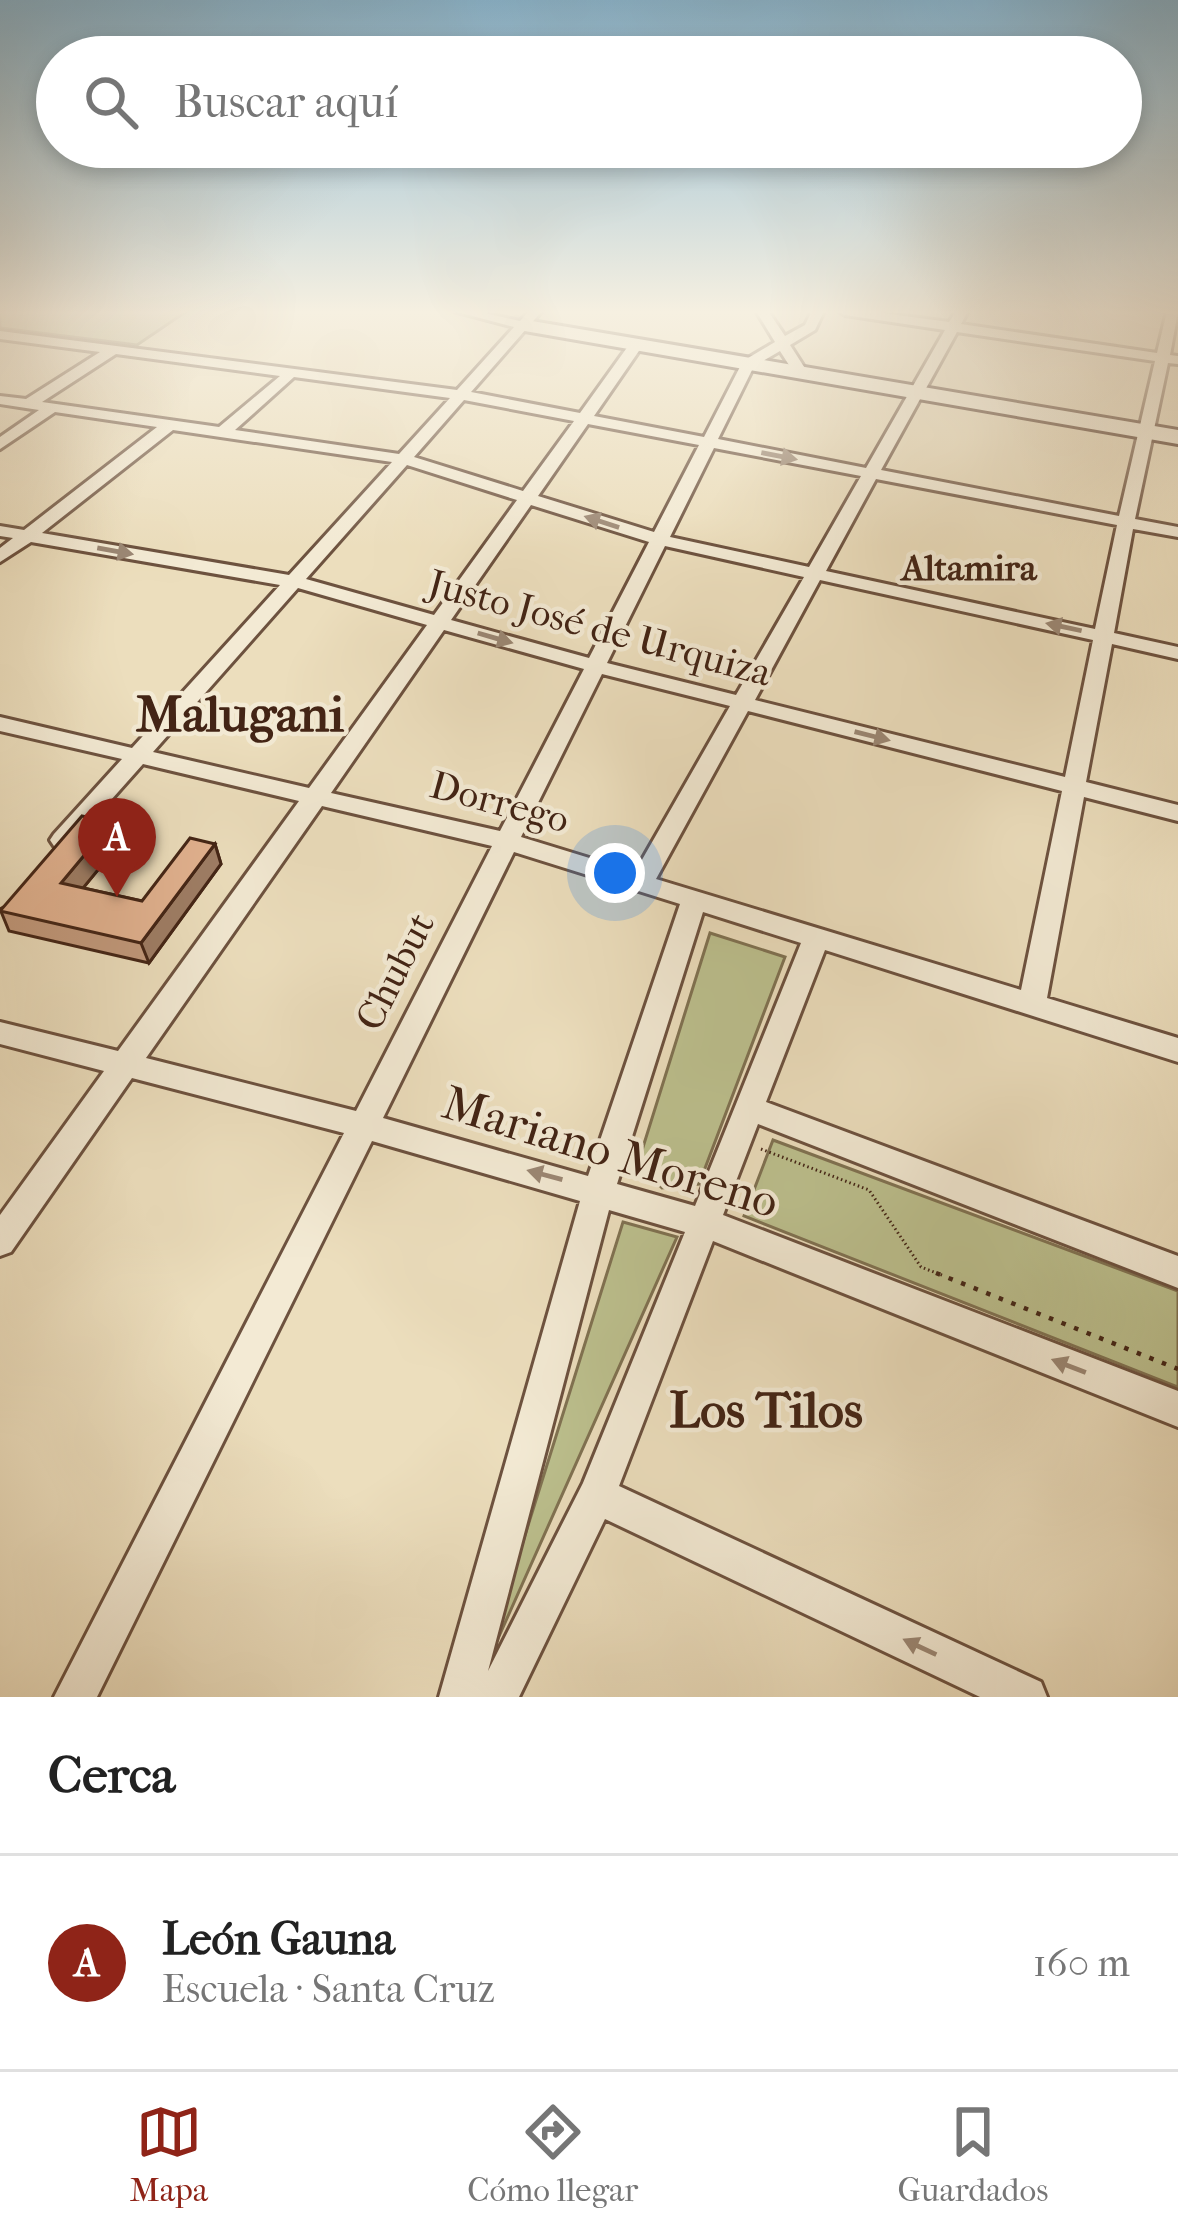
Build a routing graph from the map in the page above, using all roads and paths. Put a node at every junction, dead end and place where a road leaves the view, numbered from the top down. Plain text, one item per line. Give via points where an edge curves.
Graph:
1 (50, 390) edge
2 (271, 390) edge
3 (425, 390) edge
4 (466, 390) edge
5 (601, 390) edge
6 (735, 390) edge
7 (905, 390) edge
8 (1161, 390) edge
9 (916, 392) junction
10 (462, 395) junction
11 (0, 400) edge
12 (29, 404) junction
13 (52, 408) junction
14 (580, 418) junction
15 (171, 424) junction
16 (223, 432) junction
17 (1148, 432) junction
18 (1178, 437) edge
19 (709, 442) junction
20 (0, 444) edge
21 (404, 459) junction
22 (870, 474) junction
23 (524, 497) junction
24 (1126, 522) junction
25 (0, 531) edge
26 (1178, 532) edge
27 (27, 536) junction
28 (660, 540) junction
29 (0, 557) edge
30 (814, 573) junction
31 (295, 582) junction
32 (440, 622) junction
33 (1104, 636) junction
34 (1178, 653) edge
35 (596, 666) junction
36 (742, 703) junction
37 (0, 724) edge
38 (139, 754) junction
39 (1075, 787) junction
40 (314, 794) junction
41 (1178, 813) edge
42 (506, 841) junction
43 (46, 857) edge
44 (642, 882) junction
45 (695, 897) junction
46 (817, 935) junction
47 (1032, 1003) junction
48 (0, 1033) edge
49 (1178, 1049) edge
50 (124, 1068) junction
51 (743, 1124) junction
52 (362, 1125) junction
53 (599, 1190) junction
54 (705, 1223) junction
55 (0, 1241) edge
56 (1178, 1271) edge
57 (1178, 1369) edge
58 (1178, 1409) edge
59 (597, 1495) junction
60 (75, 1697) edge
61 (460, 1697) edge
62 (497, 1697) edge
63 (1026, 1697) edge

1 - 12 street
2 - 16 street
3 - 10 street
4 - 10 street
5 - 14 street
6 - 19 street, Chubut
7 - 9 main road
8 - 17 street
9 - 17 main road
9 - 22 street
10 - 14 street
10 - 21 street
11 - 12 street
12 - 13 street
13 - 15 street
13 - 20 street
14 - 19 street
14 - 23 street
15 - 16 street
15 - 27 street
16 - 21 street
17 - 18 main road
17 - 24 street
19 -> 22 street
19 - 28 street, Chubut
21 - 23 street
21 - 31 street
22 - 24 street
22 - 30 street
28 -> 23 street
23 - 32 street
24 - 26 street
24 - 33 street
25 - 27 street, Justo José de Urquiza
27 - 29 street
27 -> 31 street, Justo José de Urquiza
28 - 30 street
28 - 35 street, Chubut
33 -> 30 street
30 - 36 street
31 - 32 street, Justo José de Urquiza
31 - 38 street
32 -> 35 street, Justo José de Urquiza
32 - 40 street
33 - 34 street
33 - 39 street
35 - 36 street, Justo José de Urquiza
35 - 42 street, Chubut
36 -> 39 street, Justo José de Urquiza
36 - 44 street
37 - 38 street, Dorrego
38 - 40 street, Dorrego
38 - 43 street
39 - 41 street, Justo José de Urquiza
39 - 47 street
40 - 42 street, Dorrego
40 - 50 street
42 - 44 street, Dorrego
42 - 52 street, Chubut
44 - 45 street, Dorrego
45 - 46 street, Dorrego
45 - 53 street
46 - 47 street, Dorrego
46 - 51 street
47 - 49 street, Dorrego
48 - 50 street, Mariano Moreno
50 - 52 street, Mariano Moreno
50 - 55 street
51 - 54 street
51 - 56 street, Mariano Moreno
51 - 57 path via 868,1190 921,1267
53 -> 52 street, Mariano Moreno
52 - 60 street, Chubut
53 - 54 street, Mariano Moreno
53 - 61 street
58 -> 54 street, Mariano Moreno
54 - 59 street
59 - 62 street
63 -> 59 street

